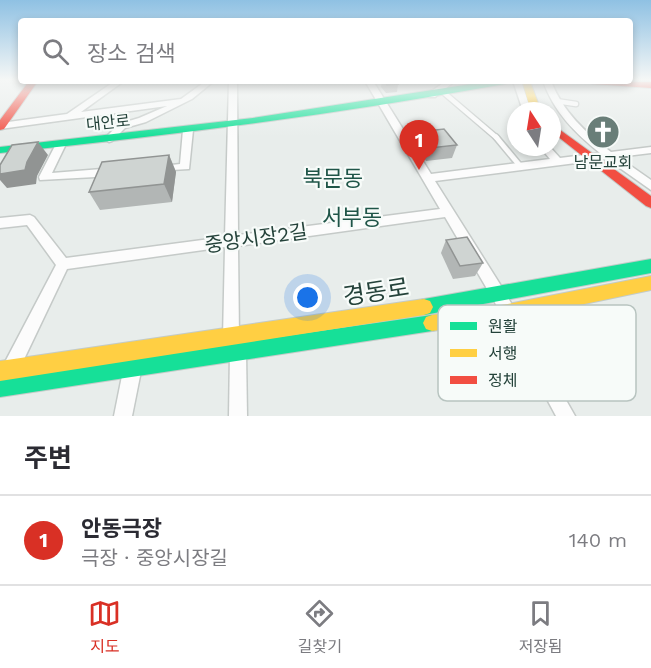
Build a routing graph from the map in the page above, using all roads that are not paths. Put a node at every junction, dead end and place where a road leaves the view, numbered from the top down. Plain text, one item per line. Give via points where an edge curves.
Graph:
1 (20, 98) edge
2 (95, 98) edge
3 (186, 98) edge
4 (233, 98) edge
5 (381, 98) edge
6 (403, 98) edge
7 (453, 98) edge
8 (182, 101) junction
9 (555, 101) joint
10 (384, 103) junction
11 (576, 104) dead end
12 (70, 116) junction
13 (3, 120) edge
14 (233, 124) junction
15 (188, 130) junction
16 (561, 134) edge
17 (109, 139) junction
18 (61, 144) junction
19 (0, 150) edge
20 (651, 150) edge
21 (610, 154) junction
22 (552, 156) edge
23 (591, 156) junction
24 (557, 162) junction
25 (522, 167) junction
26 (149, 169) edge
27 (126, 171) edge
28 (429, 178) junction
29 (651, 186) edge
30 (651, 203) edge
31 (450, 212) junction
32 (0, 223) edge
33 (231, 241) junction
34 (63, 264) junction
35 (651, 266) edge
36 (651, 283) edge
37 (498, 294) junction
38 (441, 305) edge
39 (504, 305) edge
40 (543, 305) edge
41 (438, 306) edge
42 (438, 320) edge
43 (234, 345) junction
44 (133, 366) junction
45 (5, 371) edge
46 (0, 387) edge
47 (558, 401) edge
48 (123, 416) edge
49 (238, 416) edge
50 (566, 416) edge

1 - 13 street
2 - 12 street
3 - 8 street
4 - 14 street
5 - 10 street
6 - 10 street, 대안로
7 - 25 lane via 494,134
8 - 12 street
8 - 17 street via 116,128
9 - 11 lane
9 - 21 street via 572,124
10 - 14 street, 대안로
10 - 28 street
12 - 13 street
14 - 15 street, 대안로
14 - 33 street
15 - 17 street, 대안로
15 - 26 street via 185,167
16 - 23 street
17 - 18 street, 대안로
18 - 19 street, 대안로
18 - 27 street via 44,177
20 - 21 street
21 - 23 street
21 - 29 street
22 - 24 street
23 - 24 street
23 - 30 street
24 - 25 street
25 - 28 street
28 - 31 street
31 - 33 street, 중앙시장2길
31 - 37 street
32 - 34 street via 30,219
33 - 34 street, 중앙시장2길
33 - 43 street
34 - 45 street
35 - 37 street, 경동로
36 - 40 street, 경동로
37 - 38 street, 경동로
37 - 39 street
41 - 43 street, 경동로
42 - 43 street, 경동로
43 - 44 street, 경동로
43 - 45 street, 경동로
43 - 49 street
44 - 46 street, 경동로
44 - 48 street
47 - 50 street

